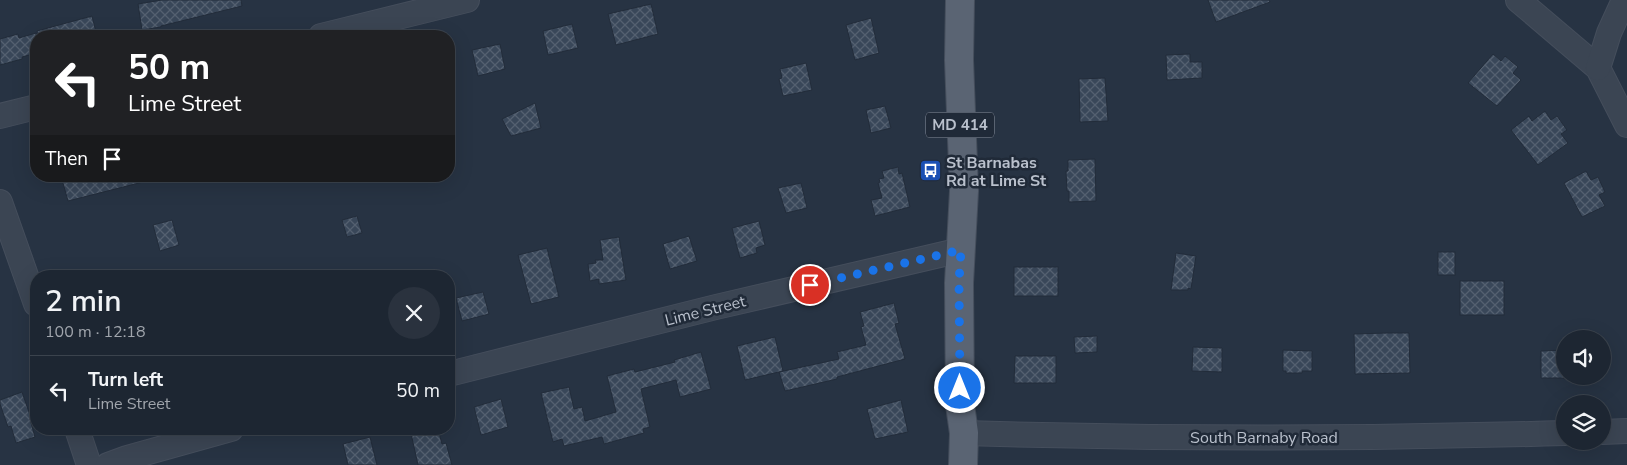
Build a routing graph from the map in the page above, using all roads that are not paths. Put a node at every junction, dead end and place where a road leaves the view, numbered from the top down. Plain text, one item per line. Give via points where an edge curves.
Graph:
1 (467, 0) edge
2 (960, 0) edge
3 (1518, 0) edge
4 (1624, 0) edge
5 (345, 30) edge
6 (1598, 68) junction
7 (30, 108) edge
8 (0, 116) edge
9 (1627, 125) edge
10 (0, 202) edge
11 (961, 250) junction
12 (30, 287) edge
13 (455, 372) edge
14 (1627, 431) edge
15 (1611, 432) edge
16 (1556, 433) edge
17 (964, 434) junction
18 (79, 435) edge
19 (209, 435) edge
20 (89, 465) edge
21 (108, 465) edge
22 (963, 465) edge

1 - 5 street
2 - 11 main road, MD 414 via 964,190
3 - 6 street
4 - 6 street
6 - 9 street
7 - 8 street
10 - 12 street
11 - 13 street, Lime Street
11 - 17 main road, MD 414 via 960,405
14 - 15 street
16 - 17 street, South Barnaby Road via 1446,437
17 - 22 main road, MD 414
18 - 20 street
19 - 21 street

